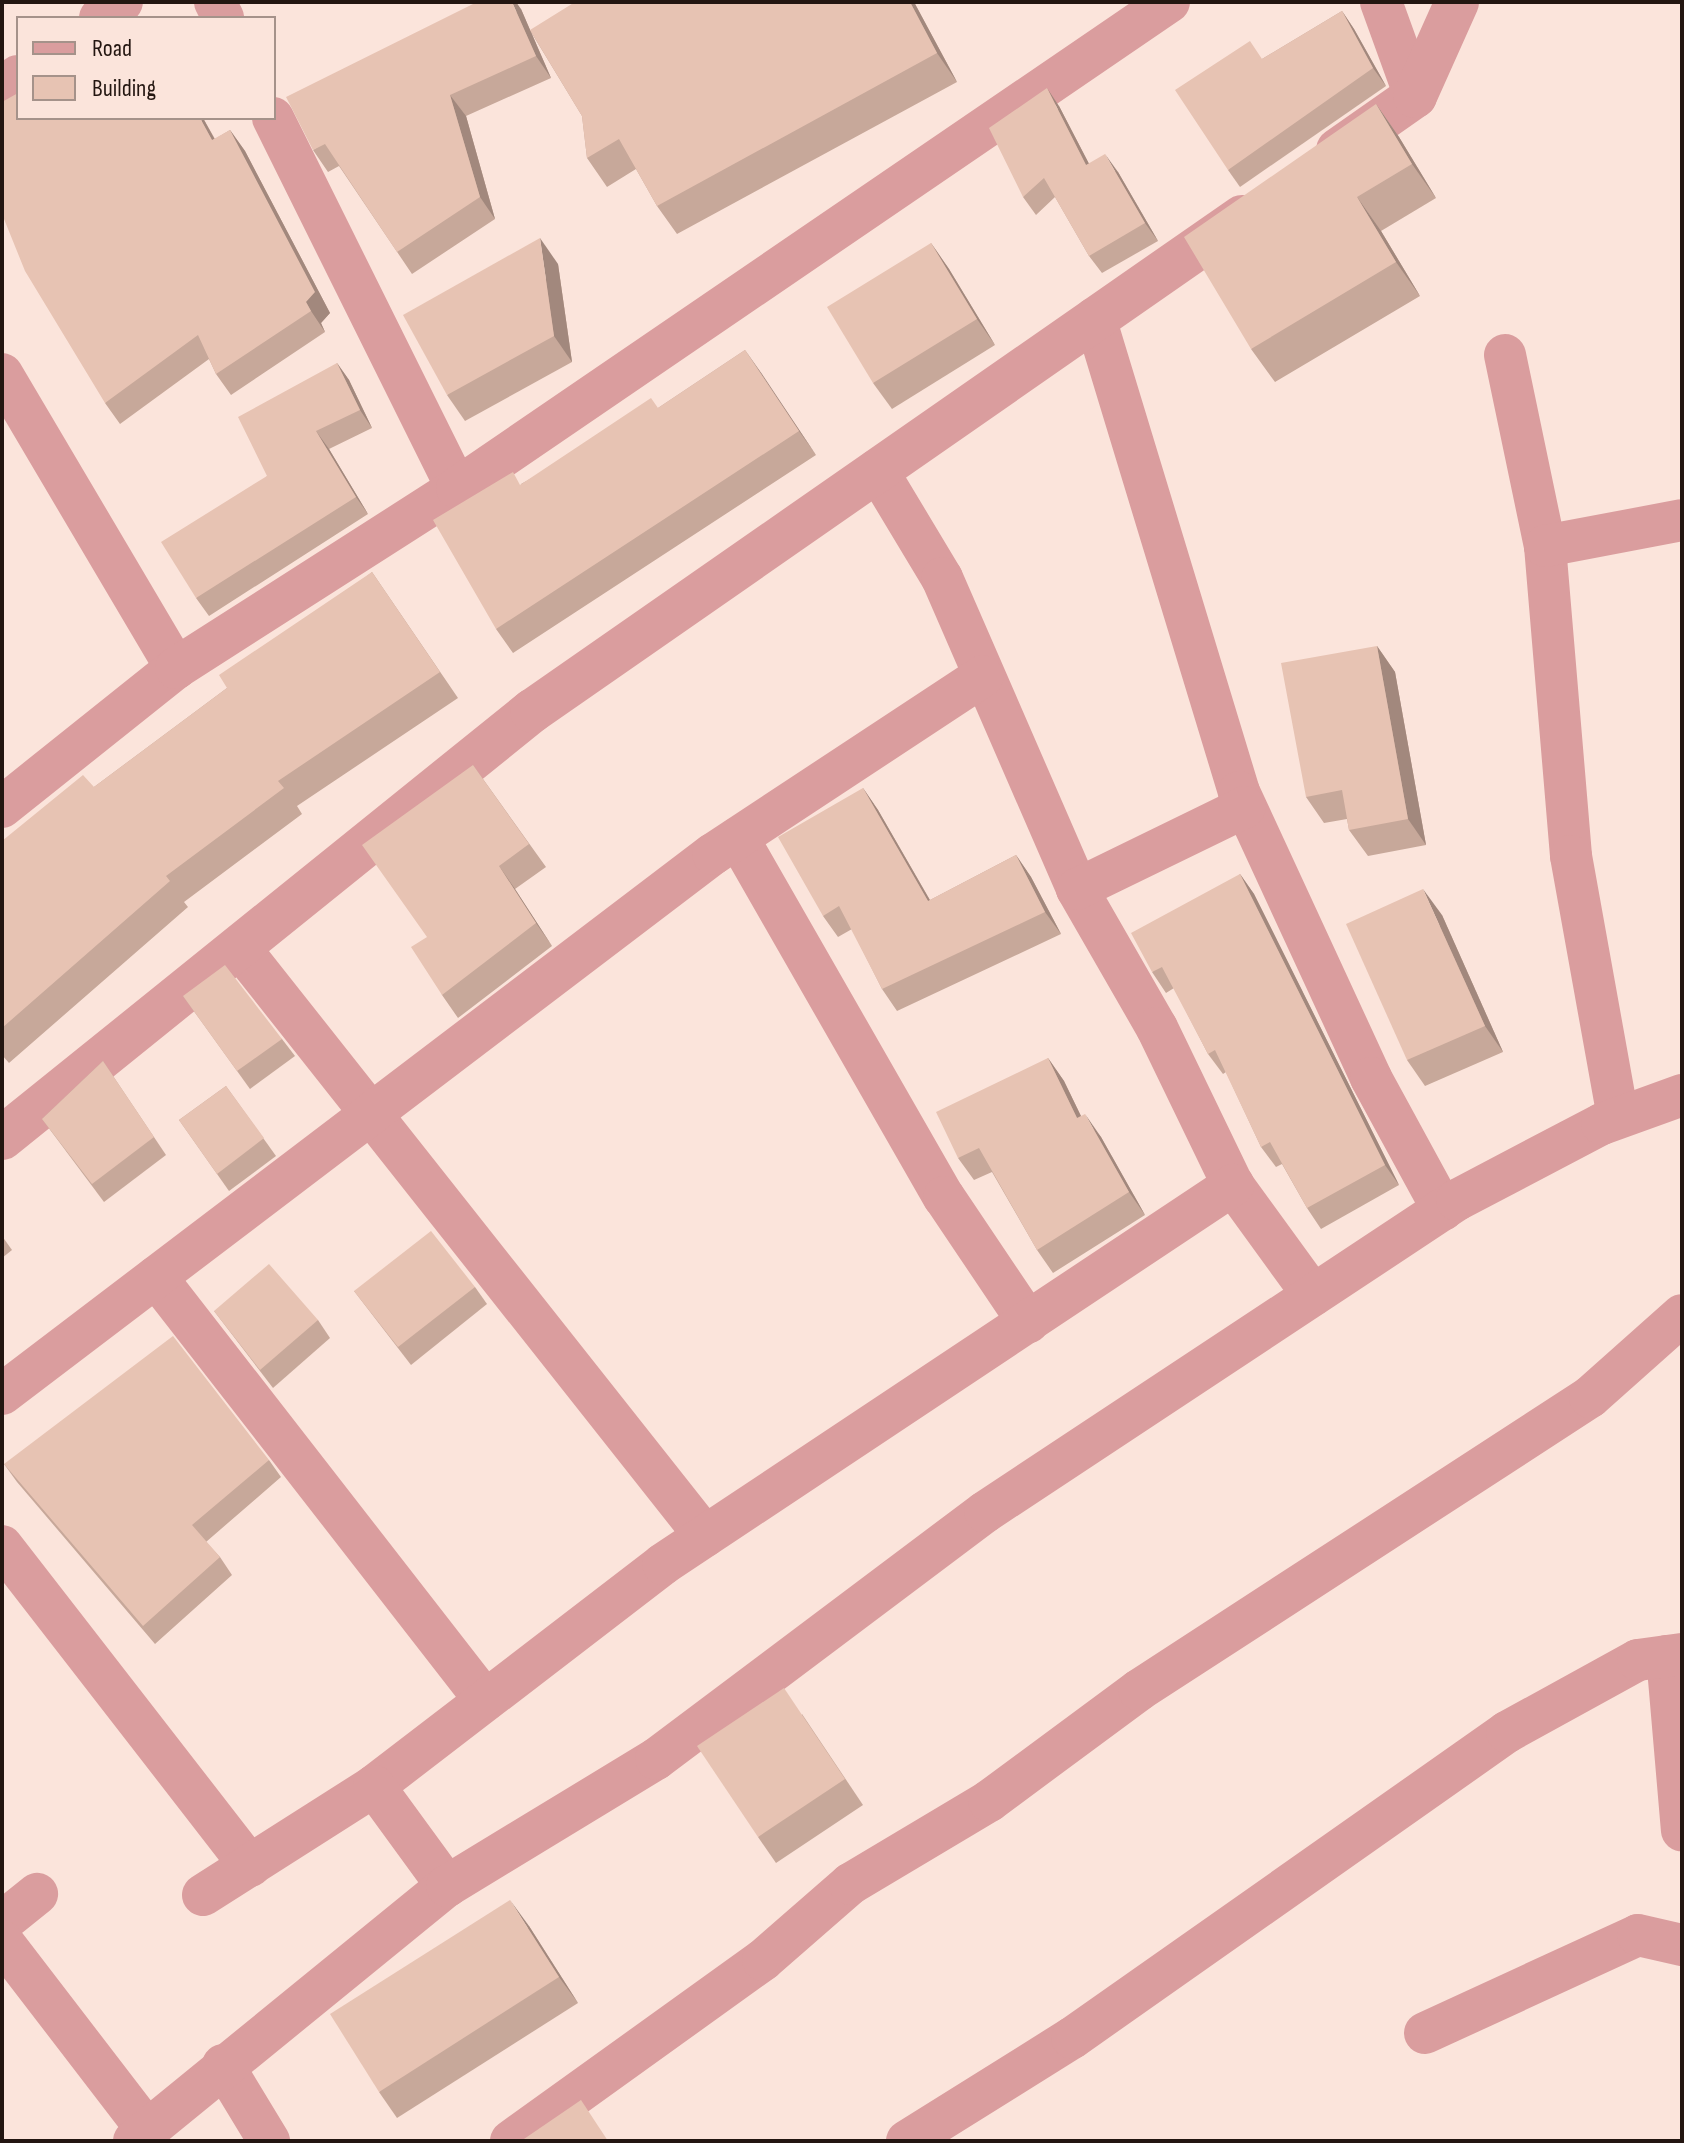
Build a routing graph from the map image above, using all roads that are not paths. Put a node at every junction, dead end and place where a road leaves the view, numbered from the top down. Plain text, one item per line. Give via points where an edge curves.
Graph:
1 (122, 2) edge
2 (1169, 2) edge
3 (1381, 2) edge
4 (1457, 2) edge
5 (103, 16) edge
6 (1415, 96) junction
7 (274, 120) edge
8 (1095, 318) junction
9 (1505, 355) dead end
10 (2, 374) edge
11 (877, 470) junction
12 (457, 488) junction
13 (1682, 520) edge
14 (1545, 546) junction
15 (176, 668) junction
16 (983, 676) junction
17 (2, 807) edge
18 (1245, 807) junction
19 (738, 838) junction
20 (1077, 889) junction
21 (239, 947) junction
22 (1682, 1095) edge
23 (378, 1115) junction
24 (1618, 1117) junction
25 (2, 1138) edge
26 (1233, 1185) junction
27 (1443, 1210) junction
28 (156, 1277) junction
29 (1313, 1295) junction
30 (1682, 1315) edge
31 (1028, 1322) junction
32 (2, 1394) edge
33 (705, 1536) junction
34 (2, 1546) edge
35 (1675, 1655) edge
36 (485, 1700) junction
37 (374, 1786) junction
38 (1682, 1830) edge
39 (250, 1866) junction
40 (447, 1886) junction
41 (37, 1894) dead end
42 (203, 1895) dead end
43 (2, 1922) edge
44 (2, 1941) edge
45 (1682, 1945) edge
46 (1425, 2033) dead end
47 (223, 2065) junction
48 (140, 2135) edge
49 (269, 2141) edge
50 (511, 2141) edge
51 (907, 2141) edge

1 - 5 street
2 - 12 street
3 - 6 street
4 - 6 street
6 - 8 street
7 - 12 street
8 - 11 street
8 - 18 street
9 - 14 street
10 - 15 street
11 - 16 street via 942,578
11 - 21 street via 532,711
12 - 15 street
13 - 14 street
14 - 24 street via 1571,856
15 - 17 street
16 - 19 street
16 - 20 street
18 - 20 street
18 - 27 street via 1371,1078
19 - 23 street
19 - 31 street via 944,1197
20 - 26 street via 1157,1028
21 - 23 street
21 - 25 street
22 - 24 street
23 - 28 street
23 - 33 street
24 - 27 street
26 - 29 street
26 - 31 street
27 - 29 street
28 - 32 street
28 - 36 street
29 - 40 street via 985,1512 656,1759
30 - 50 street via 1590,1397 1139,1690 989,1801 850,1884 763,1960
31 - 33 street
33 - 36 street
34 - 39 street
35 - 38 street
35 - 51 street via 1638,1660 1507,1732 1072,2038
36 - 37 street
37 - 39 street
37 - 40 street
39 - 42 street
40 - 47 street
41 - 43 street
44 - 48 street
45 - 46 street via 1638,1935
47 - 48 street
47 - 49 street

